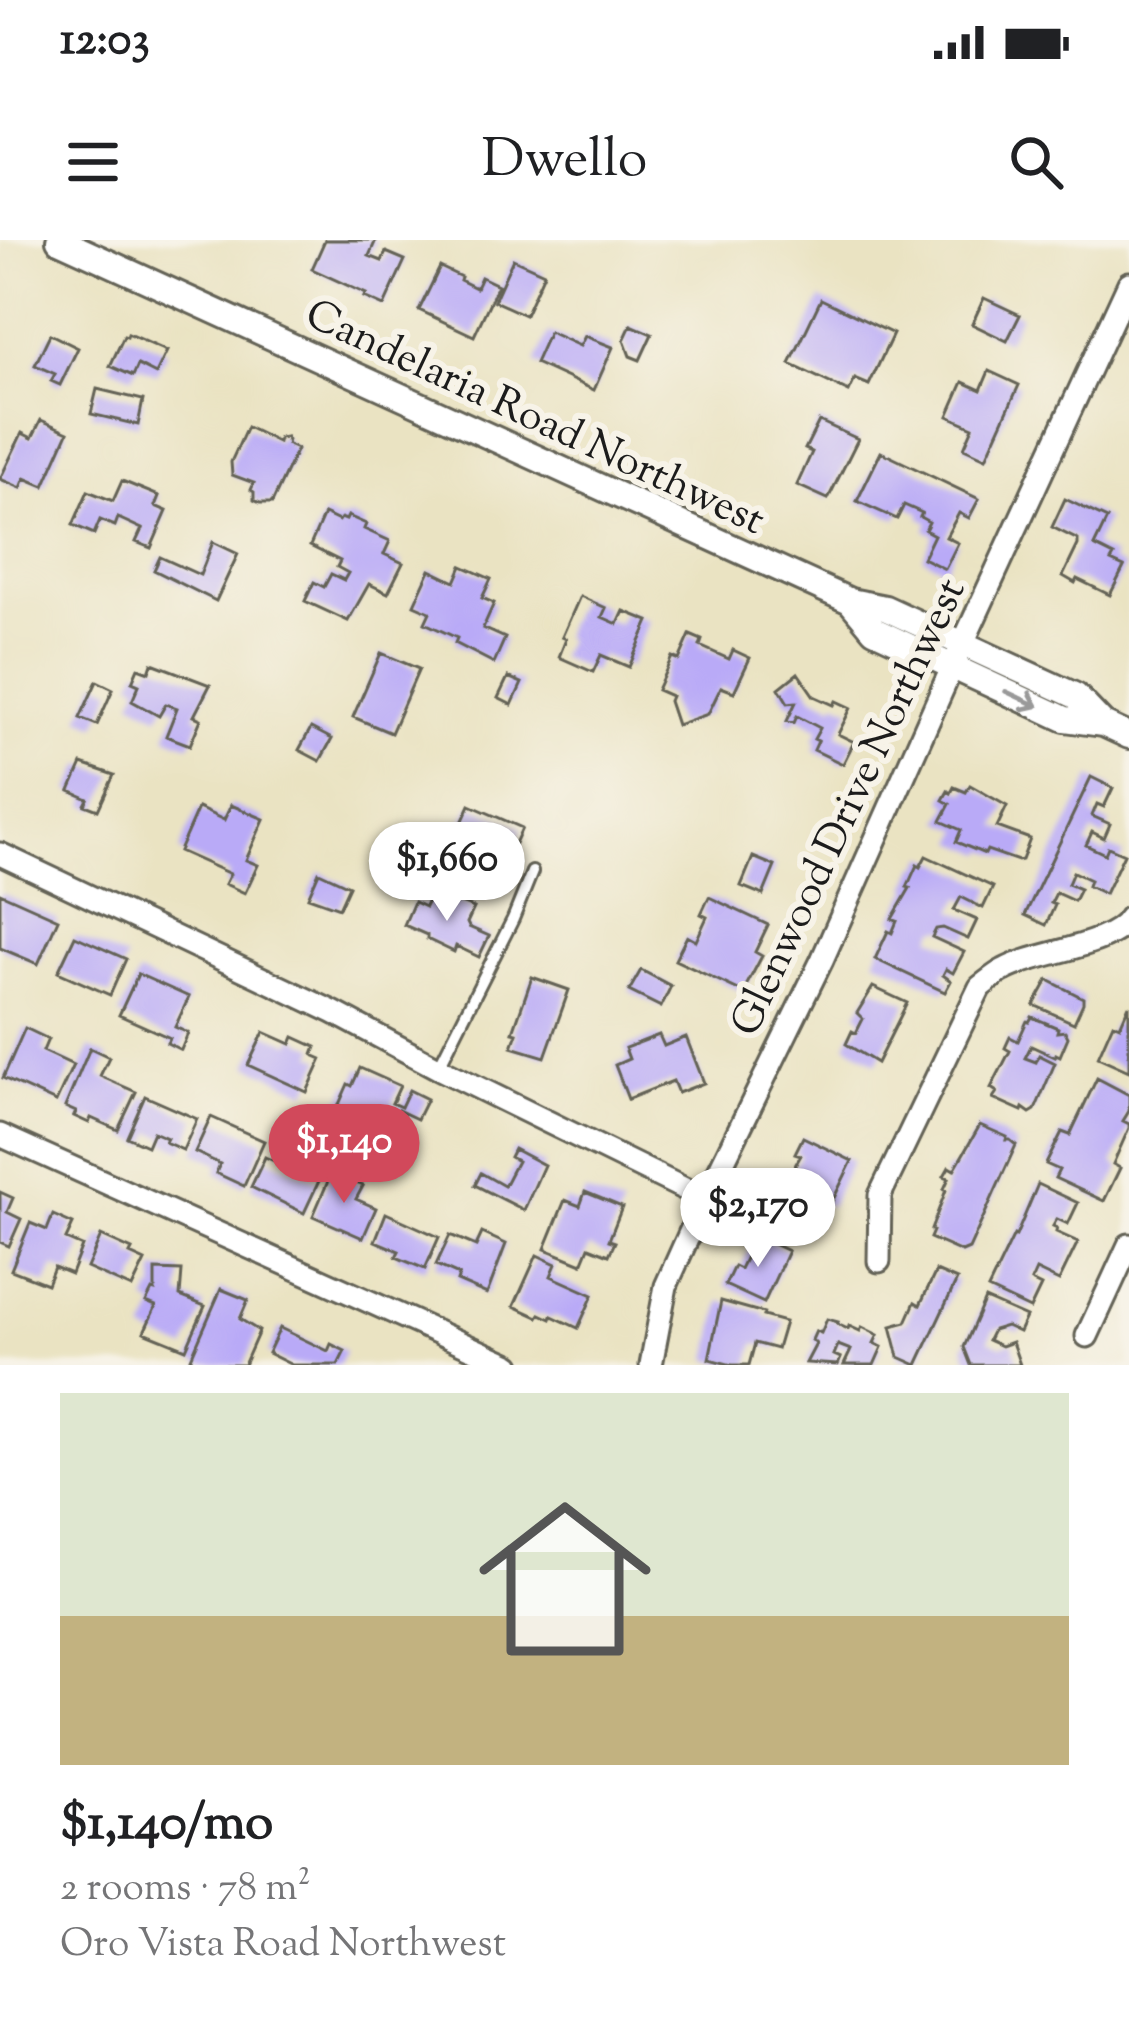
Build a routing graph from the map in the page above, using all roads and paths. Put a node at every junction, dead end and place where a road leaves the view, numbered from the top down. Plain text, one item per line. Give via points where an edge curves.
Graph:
1 (59, 240) edge
2 (1129, 284) edge
3 (958, 655) junction
4 (1129, 736) edge
5 (0, 854) edge
6 (532, 872) dead end
7 (1129, 918) edge
8 (438, 1068) junction
9 (0, 1135) edge
10 (705, 1199) junction
11 (1129, 1245) edge
12 (879, 1262) dead end
13 (1087, 1336) dead end
14 (510, 1365) edge
15 (651, 1365) edge

1 - 3 street, Candelaria Road Northwest via 850,601 885,608
2 - 3 street, Glenwood Drive Northwest
3 - 4 street, Candelaria Road Northwest via 1076,696 1103,724
3 - 10 street, Glenwood Drive Northwest
5 - 8 street
6 - 8 lane
7 - 12 street via 1106,936 1006,968 980,987 880,1195
8 - 10 street
9 - 14 street
10 - 15 street, Glenwood Drive Northwest via 666,1286
11 - 13 street

